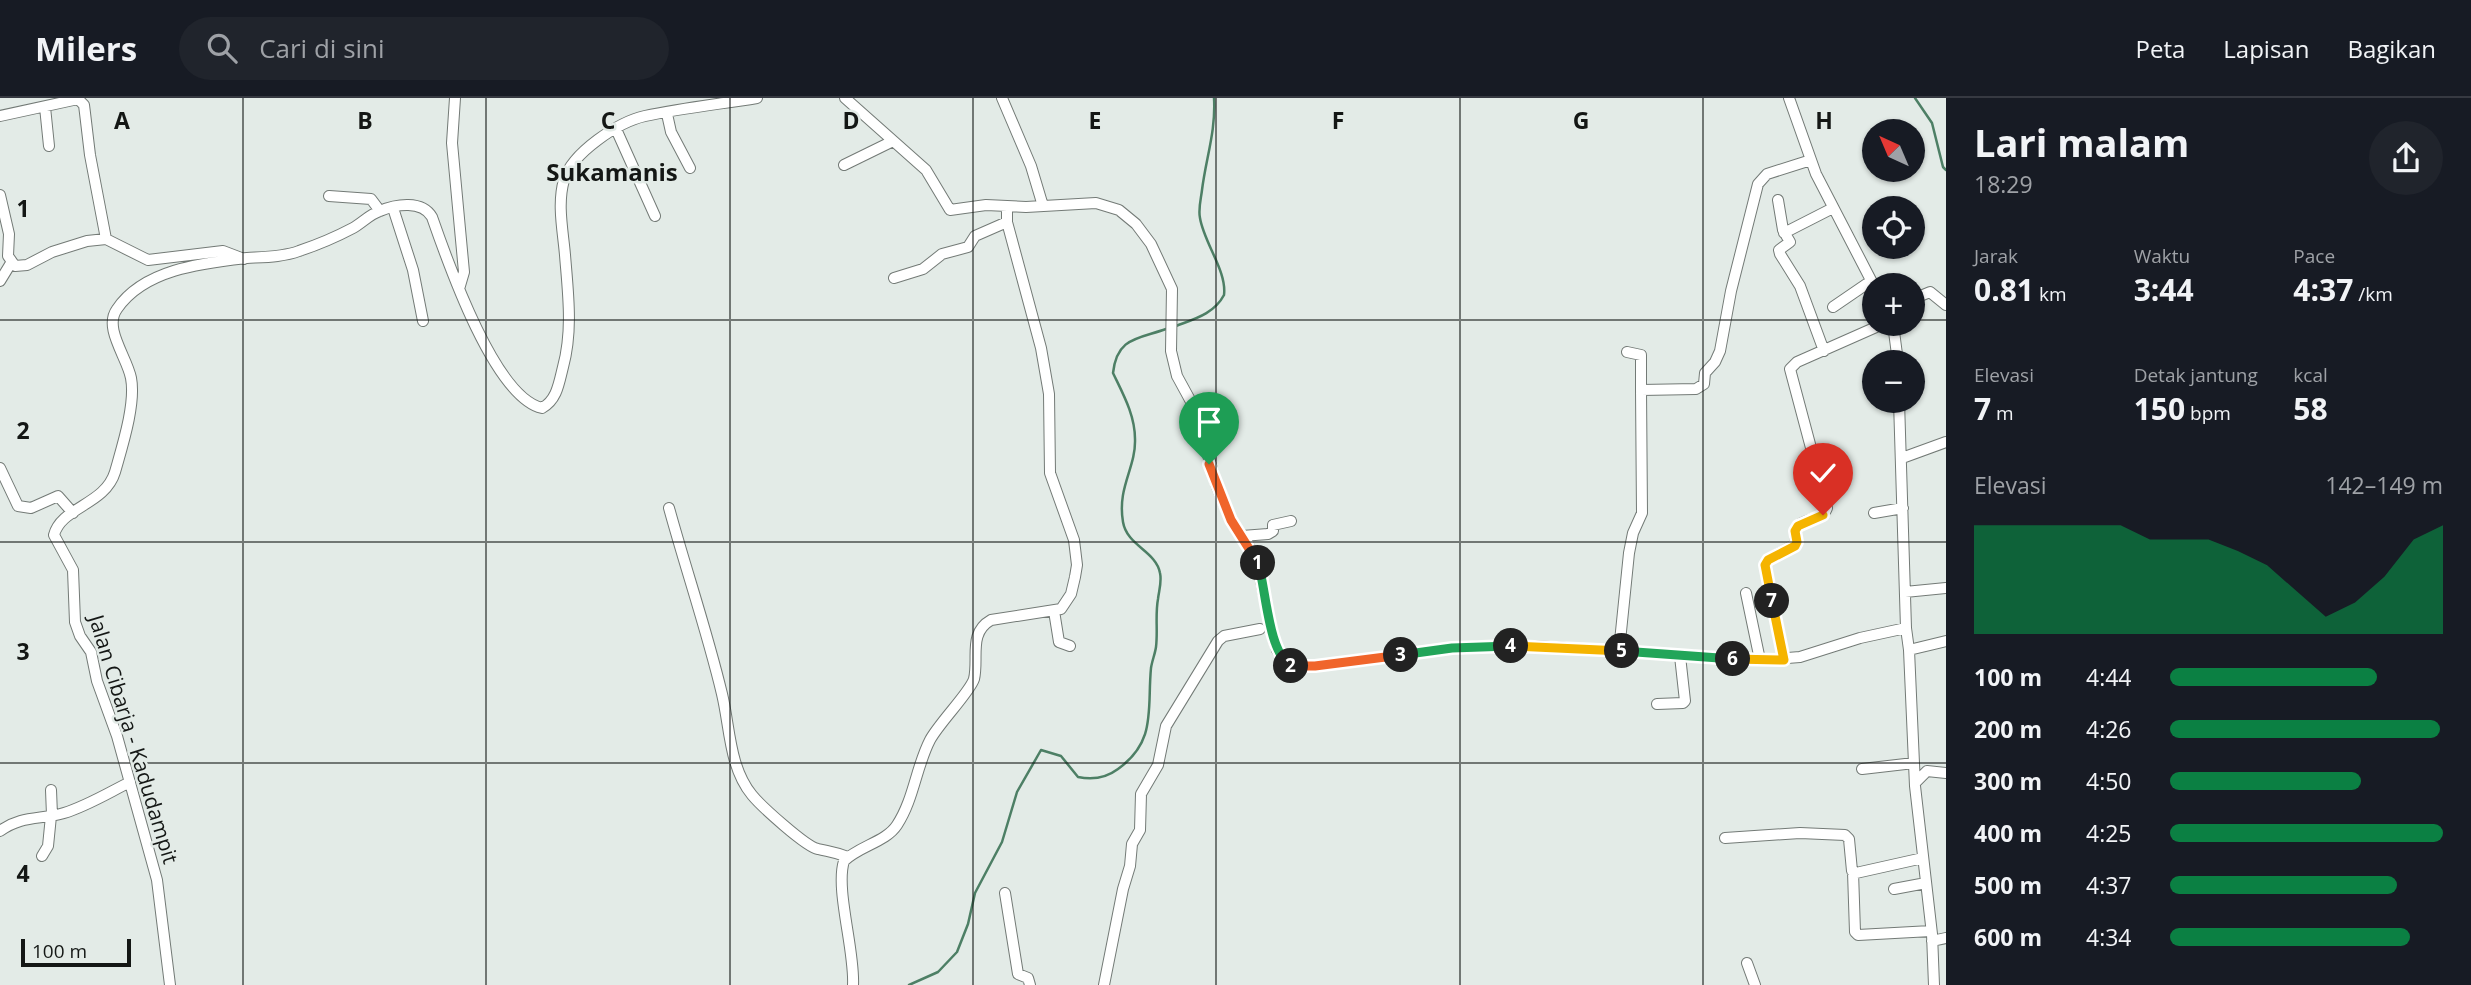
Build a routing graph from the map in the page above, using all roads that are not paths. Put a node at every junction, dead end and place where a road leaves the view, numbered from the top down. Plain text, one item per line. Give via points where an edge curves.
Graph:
1 (455, 98) edge
2 (757, 98) edge
3 (845, 98) edge
4 (1002, 98) edge
5 (1789, 98) edge
6 (45, 107) junction
7 (667, 114) junction
8 (0, 116) edge
9 (616, 129) junction
10 (893, 141) junction
11 (49, 146) dead end
12 (1811, 160) junction
13 (844, 165) dead end
14 (690, 168) dead end
15 (0, 195) edge
16 (329, 196) dead end
17 (1778, 200) dead end
18 (1043, 206) junction
19 (1007, 207) junction
20 (393, 208) junction
21 (1833, 208) junction
22 (380, 211) junction
23 (655, 216) dead end
24 (1007, 222) junction
25 (1784, 233) junction
26 (106, 239) junction
27 (244, 259) junction
28 (11, 263) junction
29 (1868, 273) edge
30 (894, 278) dead end
31 (0, 281) edge
32 (459, 289) junction
33 (1862, 290) edge
34 (1925, 292) edge
35 (1946, 305) edge
36 (1833, 307) dead end
37 (423, 321) dead end
38 (1862, 334) edge
39 (1824, 351) junction
40 (1628, 352) dead end
41 (1642, 390) junction
42 (1900, 413) edge
43 (1946, 442) edge
44 (1902, 458) junction
45 (0, 468) edge
46 (669, 508) dead end
47 (1903, 508) junction
48 (73, 513) junction
49 (1874, 513) dead end
50 (1291, 521) dead end
51 (1242, 536) junction
52 (1946, 588) edge
53 (1905, 592) junction
54 (1746, 593) dead end
55 (1054, 611) junction
56 (1906, 628) junction
57 (1260, 629) dead end
58 (1946, 641) edge
59 (1070, 646) dead end
60 (1909, 650) junction
61 (1619, 651) junction
62 (1680, 656) junction
63 (1760, 660) junction
64 (1784, 660) junction
65 (1657, 704) dead end
66 (1914, 763) junction
67 (1862, 769) dead end
68 (1946, 773) edge
69 (130, 782) junction
70 (1915, 783) junction
71 (51, 790) dead end
72 (51, 816) junction
73 (0, 831) edge
74 (1725, 838) dead end
75 (42, 856) dead end
76 (848, 857) junction
77 (1923, 858) junction
78 (1853, 872) junction
79 (1926, 883) junction
80 (1894, 890) dead end
81 (1005, 892) dead end
82 (1932, 935) junction
83 (1946, 938) edge
84 (1747, 963) dead end
85 (170, 985) edge
86 (853, 985) edge
87 (1030, 985) edge
88 (1104, 985) edge
89 (1755, 985) edge
90 (1934, 985) edge

1 - 32 street via 452,143 464,272
2 - 7 street, Jalan Cibarja - Kadudampit
3 - 10 street
4 - 18 street
5 - 12 street
6 - 8 street
6 - 11 street
6 - 26 street via 78,99 84,105
7 - 9 street, Jalan Cibarja - Kadudampit via 644,116
7 - 14 street
9 - 23 street
9 - 32 street, Jalan Cibarja - Kadudampit via 582,152 564,179 561,207 569,334 555,396 549,404 542,408 528,401 501,370
10 - 13 street
10 - 19 street via 926,170 950,209
12 - 21 street
12 - 41 street via 1767,174 1758,184 1720,351 1705,373 1704,384 1696,389
15 - 28 street
16 - 22 street via 371,199
17 - 25 street
18 - 19 street
18 - 51 street via 1106,205 1129,217 1151,244 1172,289 1171,351 1177,376 1195,409 1217,487
19 - 24 street
20 - 22 street, Jalan Cibarja - Kadudampit
20 - 32 street, Jalan Cibarja - Kadudampit via 410,204 428,210
20 - 37 street
21 - 25 street
21 - 29 street
22 - 27 street, Jalan Cibarja - Kadudampit via 354,228 298,252
24 - 30 street via 975,236 968,247 942,254 923,269
24 - 55 street via 1049,394 1051,473 1074,540 1077,565 1073,586 1064,606
25 - 39 street via 1790,242 1780,254 1800,286
26 - 27 street via 148,261 223,251
26 - 28 street via 67,247 26,265
27 - 48 street, Jalan Cibarja - Kadudampit via 155,278 118,307 112,324 131,380 128,418 110,483
28 - 31 street
33 - 36 street
34 - 35 street
38 - 39 street
39 - 64 street via 1790,369 1827,508 1823,515 1798,526 1796,544 1765,565
40 - 41 street via 1641,355
41 - 61 street via 1642,513 1629,553
42 - 44 street
43 - 44 street
44 - 47 street
45 - 48 street via 21,508 58,496
46 - 76 street via 722,694 731,750 751,794 817,850
47 - 49 street
47 - 53 street
48 - 69 street, Jalan Cibarja - Kadudampit via 58,525 54,539 73,570 75,622 91,652
50 - 51 street via 1273,525 1268,534
51 - 61 street via 1259,566 1273,637 1288,665 1315,666 1480,646
52 - 53 street
53 - 56 street
54 - 63 street
55 - 59 street via 1059,642
55 - 76 street via 983,625 976,640 973,681 931,738 902,817 893,831
56 - 60 street
56 - 64 street
57 - 88 street via 1218,641 1166,726 1158,765 1141,794 1140,830 1132,844
58 - 60 street
60 - 66 street
61 - 62 street
62 - 63 street
62 - 65 street via 1685,701
63 - 64 street
66 - 67 street
66 - 70 street
68 - 70 street via 1927,771
69 - 72 street
69 - 85 street, Jalan Cibarja - Kadudampit via 157,880
70 - 77 street
71 - 72 street
72 - 73 street via 18,820
72 - 75 street via 48,846
74 - 78 street via 1800,832 1845,835
76 - 86 street via 842,866
77 - 78 street
77 - 79 street
78 - 82 street via 1858,935
79 - 80 street
79 - 82 street
81 - 87 street via 1018,974 1028,978
82 - 83 street
82 - 90 street
84 - 89 street

